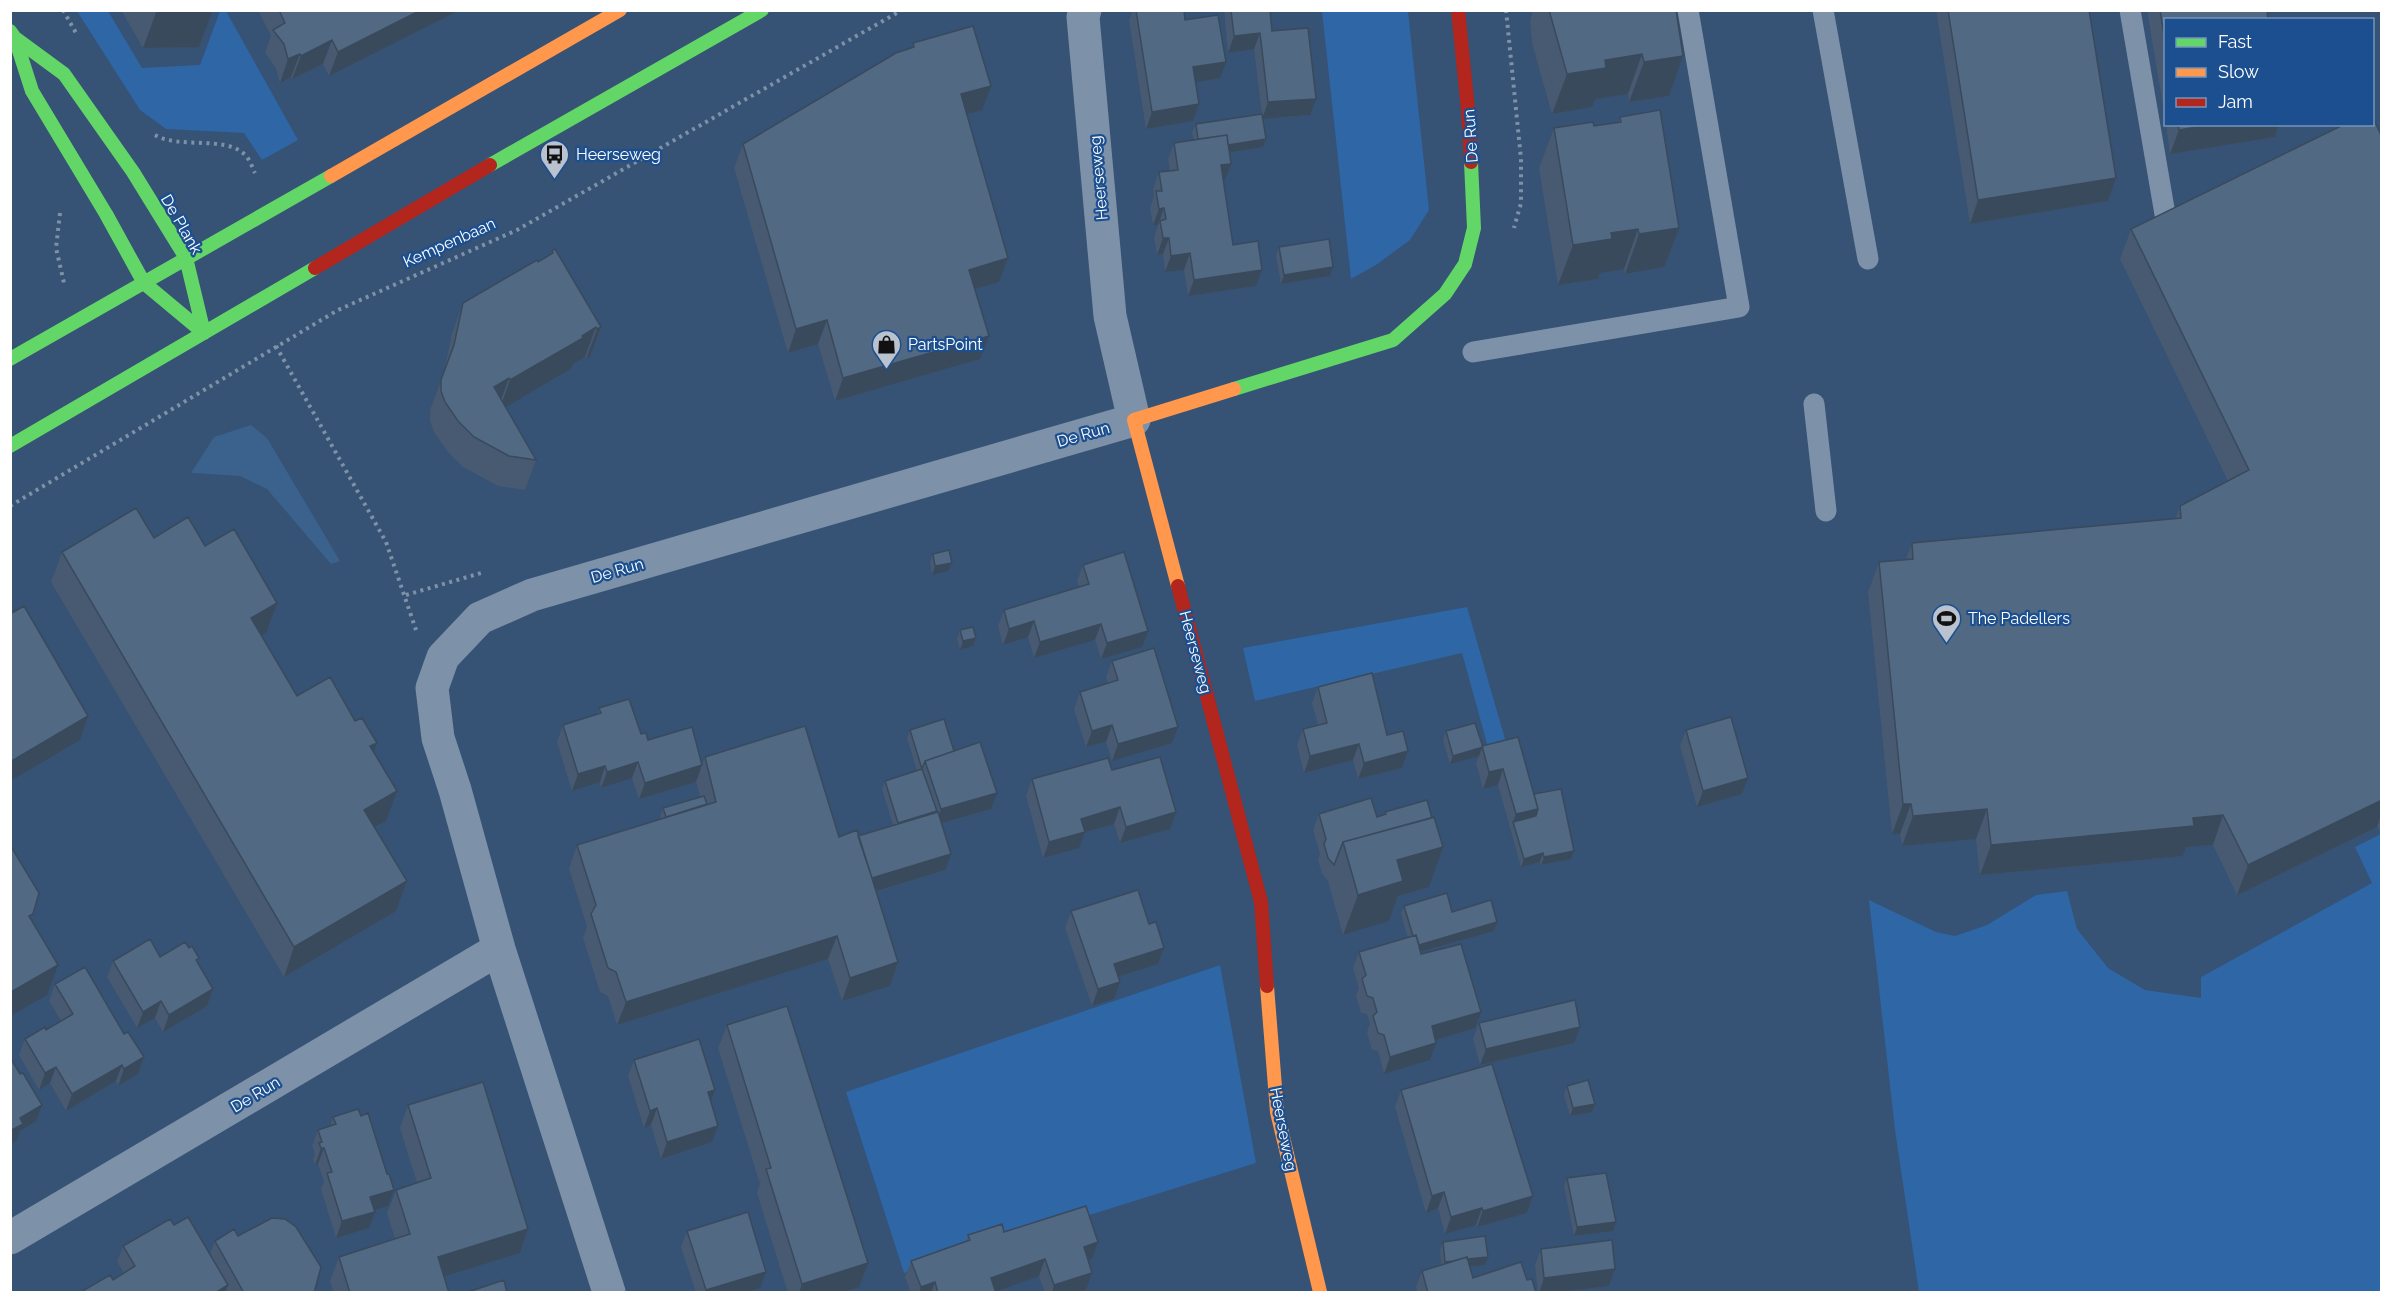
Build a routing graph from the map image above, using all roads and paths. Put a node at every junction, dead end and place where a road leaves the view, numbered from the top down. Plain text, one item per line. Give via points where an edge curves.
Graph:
1 (63, 10) edge
2 (620, 10) edge
3 (762, 10) edge
4 (902, 10) edge
5 (1084, 10) edge
6 (1458, 10) edge
7 (1688, 10) edge
8 (1823, 10) edge
9 (2130, 10) edge
10 (13, 34) edge
11 (81, 41) dead end
12 (149, 131) dead end
13 (275, 208) junction
14 (60, 209) dead end
15 (2166, 220) edge
16 (186, 258) junction
17 (1868, 259) dead end
18 (314, 270) junction
19 (144, 283) junction
20 (338, 310) junction
21 (83, 317) junction
22 (204, 333) junction
23 (276, 346) junction
24 (1473, 352) dead end
25 (10, 359) edge
26 (125, 378) junction
27 (1814, 404) dead end
28 (1134, 420) junction
29 (151, 421) junction
30 (10, 446) edge
31 (10, 506) edge
32 (1826, 511) dead end
33 (485, 571) dead end
34 (406, 595) junction
35 (443, 657) junction
36 (500, 950) junction
37 (10, 1238) edge
38 (609, 1293) edge
39 (1320, 1293) edge

1 - 11 path
2 - 13 street
3 - 18 street
4 - 20 path, Kempenbaan via 517,230
5 - 28 street, Heerseweg via 1110,316
6 - 28 street, De Run via 1474,228 1465,264 1445,294 1393,340
7 - 24 lane via 1739,308
8 - 17 lane
9 - 15 lane
10 - 16 street, De Plank via 64,75 133,172
10 - 19 street, De Plank via 32,91
12 - 13 path via 158,137 195,144 228,145 244,153
13 - 16 street
14 - 21 path via 56,248 64,282
16 - 19 street
16 - 22 street, De Plank
18 - 20 path
18 - 22 street
19 - 21 street
19 - 22 street, De Plank
20 - 23 path, Kempenbaan
21 - 25 street
22 - 26 street
23 - 29 path, Kempenbaan
23 - 34 path via 386,542
26 - 29 path
26 - 30 street
27 - 32 lane
28 - 35 street, De Run via 532,595 480,618
28 - 39 street, Heerseweg via 1261,902 1277,1112
29 - 31 path, Kempenbaan
33 - 34 path
34 - 35 path via 420,643
35 - 36 street, De Run via 432,688 438,738
36 - 37 street, De Run
36 - 38 street, De Run

